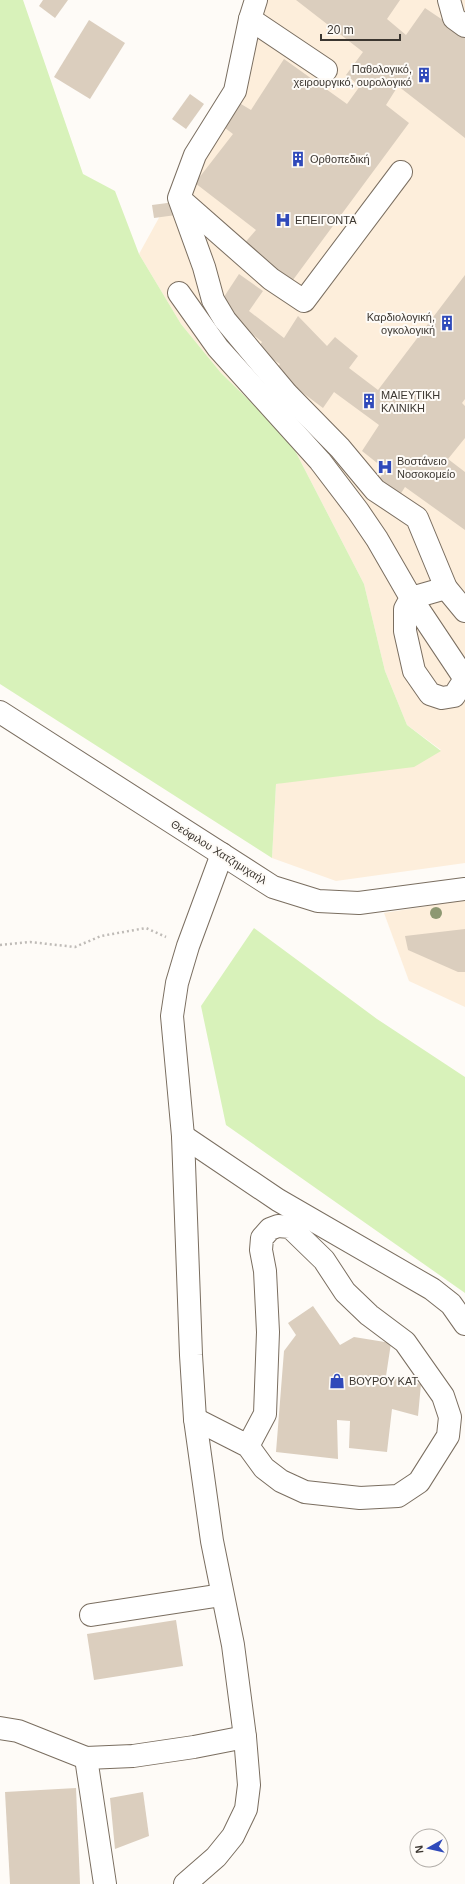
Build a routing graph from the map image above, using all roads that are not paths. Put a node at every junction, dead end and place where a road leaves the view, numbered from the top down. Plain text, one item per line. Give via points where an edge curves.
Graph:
1 (449, 0) edge
2 (253, 9) edge
3 (465, 26) edge
4 (326, 70) dead end
5 (401, 172) dead end
6 (179, 198) junction
7 (179, 293) dead end
8 (459, 602) edge
9 (0, 712) edge
10 (222, 854) junction
11 (465, 889) edge
12 (183, 1136) junction
13 (465, 1324) edge
14 (195, 1419) junction
15 (248, 1446) junction
16 (222, 1595) junction
17 (91, 1615) dead end
18 (0, 1728) edge
19 (245, 1736) junction
20 (86, 1758) junction
21 (105, 1884) edge
22 (185, 1884) edge

1 - 3 street via 454,18
2 - 4 street
2 - 6 street via 235,91 195,155
5 - 6 street via 304,301 271,279
6 - 8 street via 213,300 225,320 287,394 340,448 375,490 416,518
7 - 8 street via 218,348 320,461 377,539 411,598
9 - 10 street, Θεόφιλου Χατζημιχαήλ
10 - 11 street, Θεόφιλου Χατζημιχαήλ via 273,887 318,901 359,903
10 - 12 street via 188,946 177,983 172,1016
12 - 13 street via 278,1200 432,1289 451,1304
12 - 14 street
14 - 15 street
14 - 16 street
15 - 15 street via 264,1468 282,1481 305,1492 360,1498 383,1497 398,1496 419,1482 448,1436 450,1417 443,1396 405,1342 369,1315 345,1292 324,1260 290,1228 278,1226 270,1229 262,1238 268,1332 264,1414
16 - 17 street
16 - 19 street via 233,1645
18 - 20 street via 18,1731
19 - 20 street via 133,1756
19 - 22 street via 249,1785 246,1809 233,1836 216,1857
20 - 21 street

